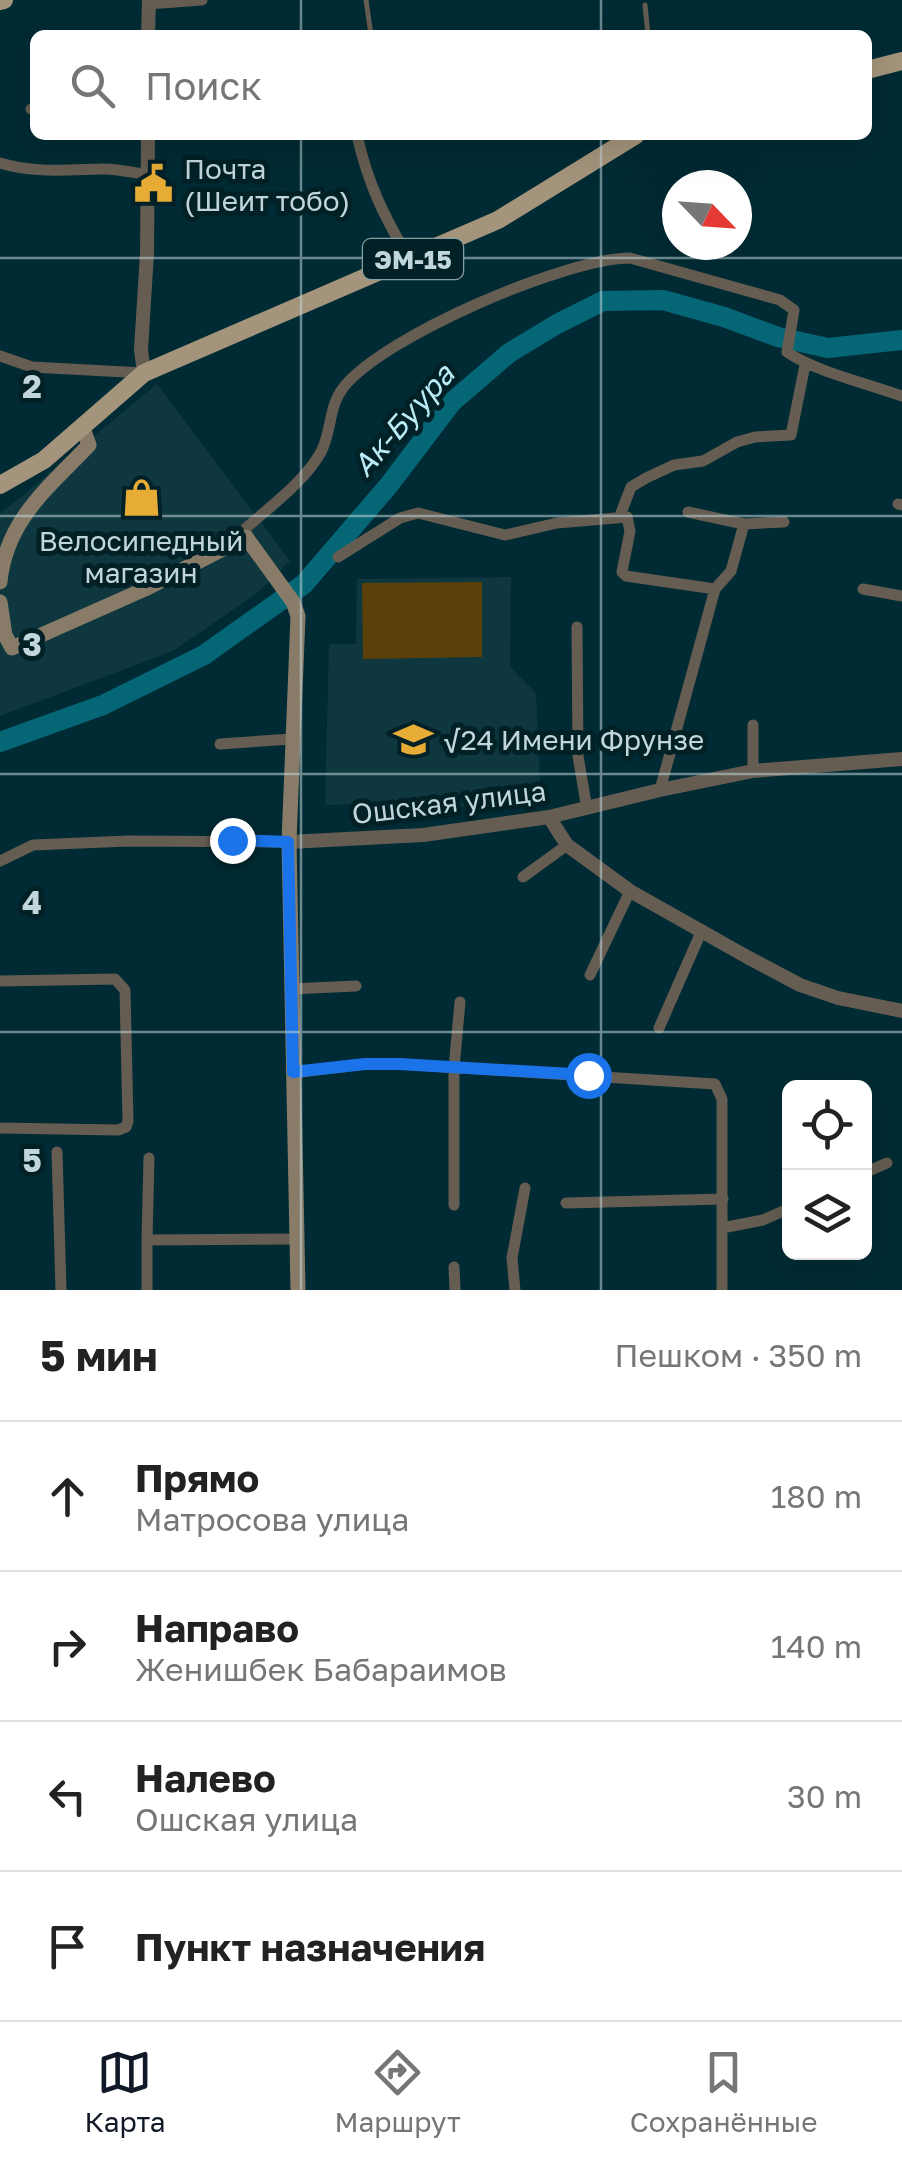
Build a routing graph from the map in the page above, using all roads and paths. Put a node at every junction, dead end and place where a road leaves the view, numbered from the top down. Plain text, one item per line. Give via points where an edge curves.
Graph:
1 (202, 0) edge
2 (366, 0) edge
3 (148, 2) edge
4 (644, 5) dead end
5 (148, 30) edge
6 (370, 30) edge
7 (647, 30) edge
8 (902, 61) edge
9 (872, 69) edge
10 (148, 140) edge
11 (357, 140) edge
12 (628, 140) edge
13 (0, 163) edge
14 (148, 175) junction
15 (410, 260) junction
16 (0, 356) edge
17 (805, 365) junction
18 (144, 373) junction
19 (902, 396) edge
20 (83, 428) junction
21 (0, 485) edge
22 (688, 512) dead end
23 (619, 518) junction
24 (784, 522) dead end
25 (744, 524) junction
26 (246, 537) junction
27 (338, 557) dead end
28 (0, 582) edge
29 (862, 588) dead end
30 (715, 589) junction
31 (902, 596) edge
32 (0, 602) edge
33 (577, 627) dead end
34 (6, 652) edge
35 (753, 726) dead end
36 (291, 739) junction
37 (220, 744) dead end
38 (902, 759) edge
39 (753, 771) junction
40 (660, 790) junction
41 (586, 808) junction
42 (550, 817) junction
43 (288, 842) junction
44 (567, 845) junction
45 (0, 861) edge
46 (523, 877) dead end
47 (630, 891) junction
48 (702, 930) junction
49 (590, 975) dead end
50 (0, 981) edge
51 (356, 986) dead end
52 (290, 989) junction
53 (460, 1002) dead end
54 (902, 1011) edge
55 (659, 1028) dead end
56 (454, 1068) junction
57 (293, 1072) junction
58 (0, 1128) edge
59 (57, 1152) dead end
60 (149, 1158) dead end
61 (887, 1162) dead end
62 (870, 1170) edge
63 (525, 1188) dead end
64 (723, 1199) junction
65 (566, 1203) dead end
66 (454, 1204) dead end
67 (782, 1212) edge
68 (722, 1228) junction
69 (298, 1239) junction
70 (146, 1240) junction
71 (454, 1267) dead end
72 (60, 1290) edge
73 (147, 1290) edge
74 (298, 1290) edge
75 (455, 1290) edge
76 (514, 1290) edge
77 (722, 1290) edge

1 - 3 street
2 - 6 lane
3 - 5 street
4 - 7 lane
8 - 9 main road
10 - 14 street
11 - 15 street via 379,209
12 - 15 main road, ЭМ-15 via 498,220
13 - 14 street
14 - 18 street
15 - 18 main road, ЭМ-15
16 - 18 street via 32,367
17 - 19 street
17 - 23 street via 792,435 738,442 646,478 631,487
17 - 26 street via 787,352 794,310 780,300 630,258 604,258 507,290 387,352 344,386 320,453 246,528
18 - 20 main road
20 - 21 main road
20 - 28 main road via 89,445 21,516
22 - 25 street
23 - 27 street via 505,535 418,513
23 - 30 street via 630,523 626,576
24 - 25 street
25 - 30 street via 731,571
26 - 34 main road
26 - 36 main road via 298,616
29 - 31 street
30 - 40 street
32 - 34 main road
33 - 41 street via 578,756
35 - 39 street
36 - 37 street
36 - 43 main road
38 - 39 street, Ошская улица
39 - 40 street, Ошская улица
40 - 41 street, Ошская улица
41 - 42 street, Ошская улица
42 - 43 street, Ошская улица via 422,835
42 - 44 street
43 - 45 street, Ошская улица via 33,846
43 - 52 main road
44 - 46 street
44 - 47 street
47 - 48 street
47 - 49 street
48 - 54 street via 800,985
48 - 55 street
50 - 58 street via 121,983 128,1122 118,1130
51 - 52 street
52 - 57 main road
53 - 56 street
56 - 57 street via 365,1064
56 - 64 street via 715,1084 722,1098
56 - 66 street
57 - 69 main road
59 - 72 street
60 - 70 street
61 - 62 street
63 - 76 street via 512,1258
64 - 65 street
64 - 68 street
67 - 68 street
68 - 77 street
69 - 70 street
69 - 74 main road
70 - 73 street
71 - 75 street

